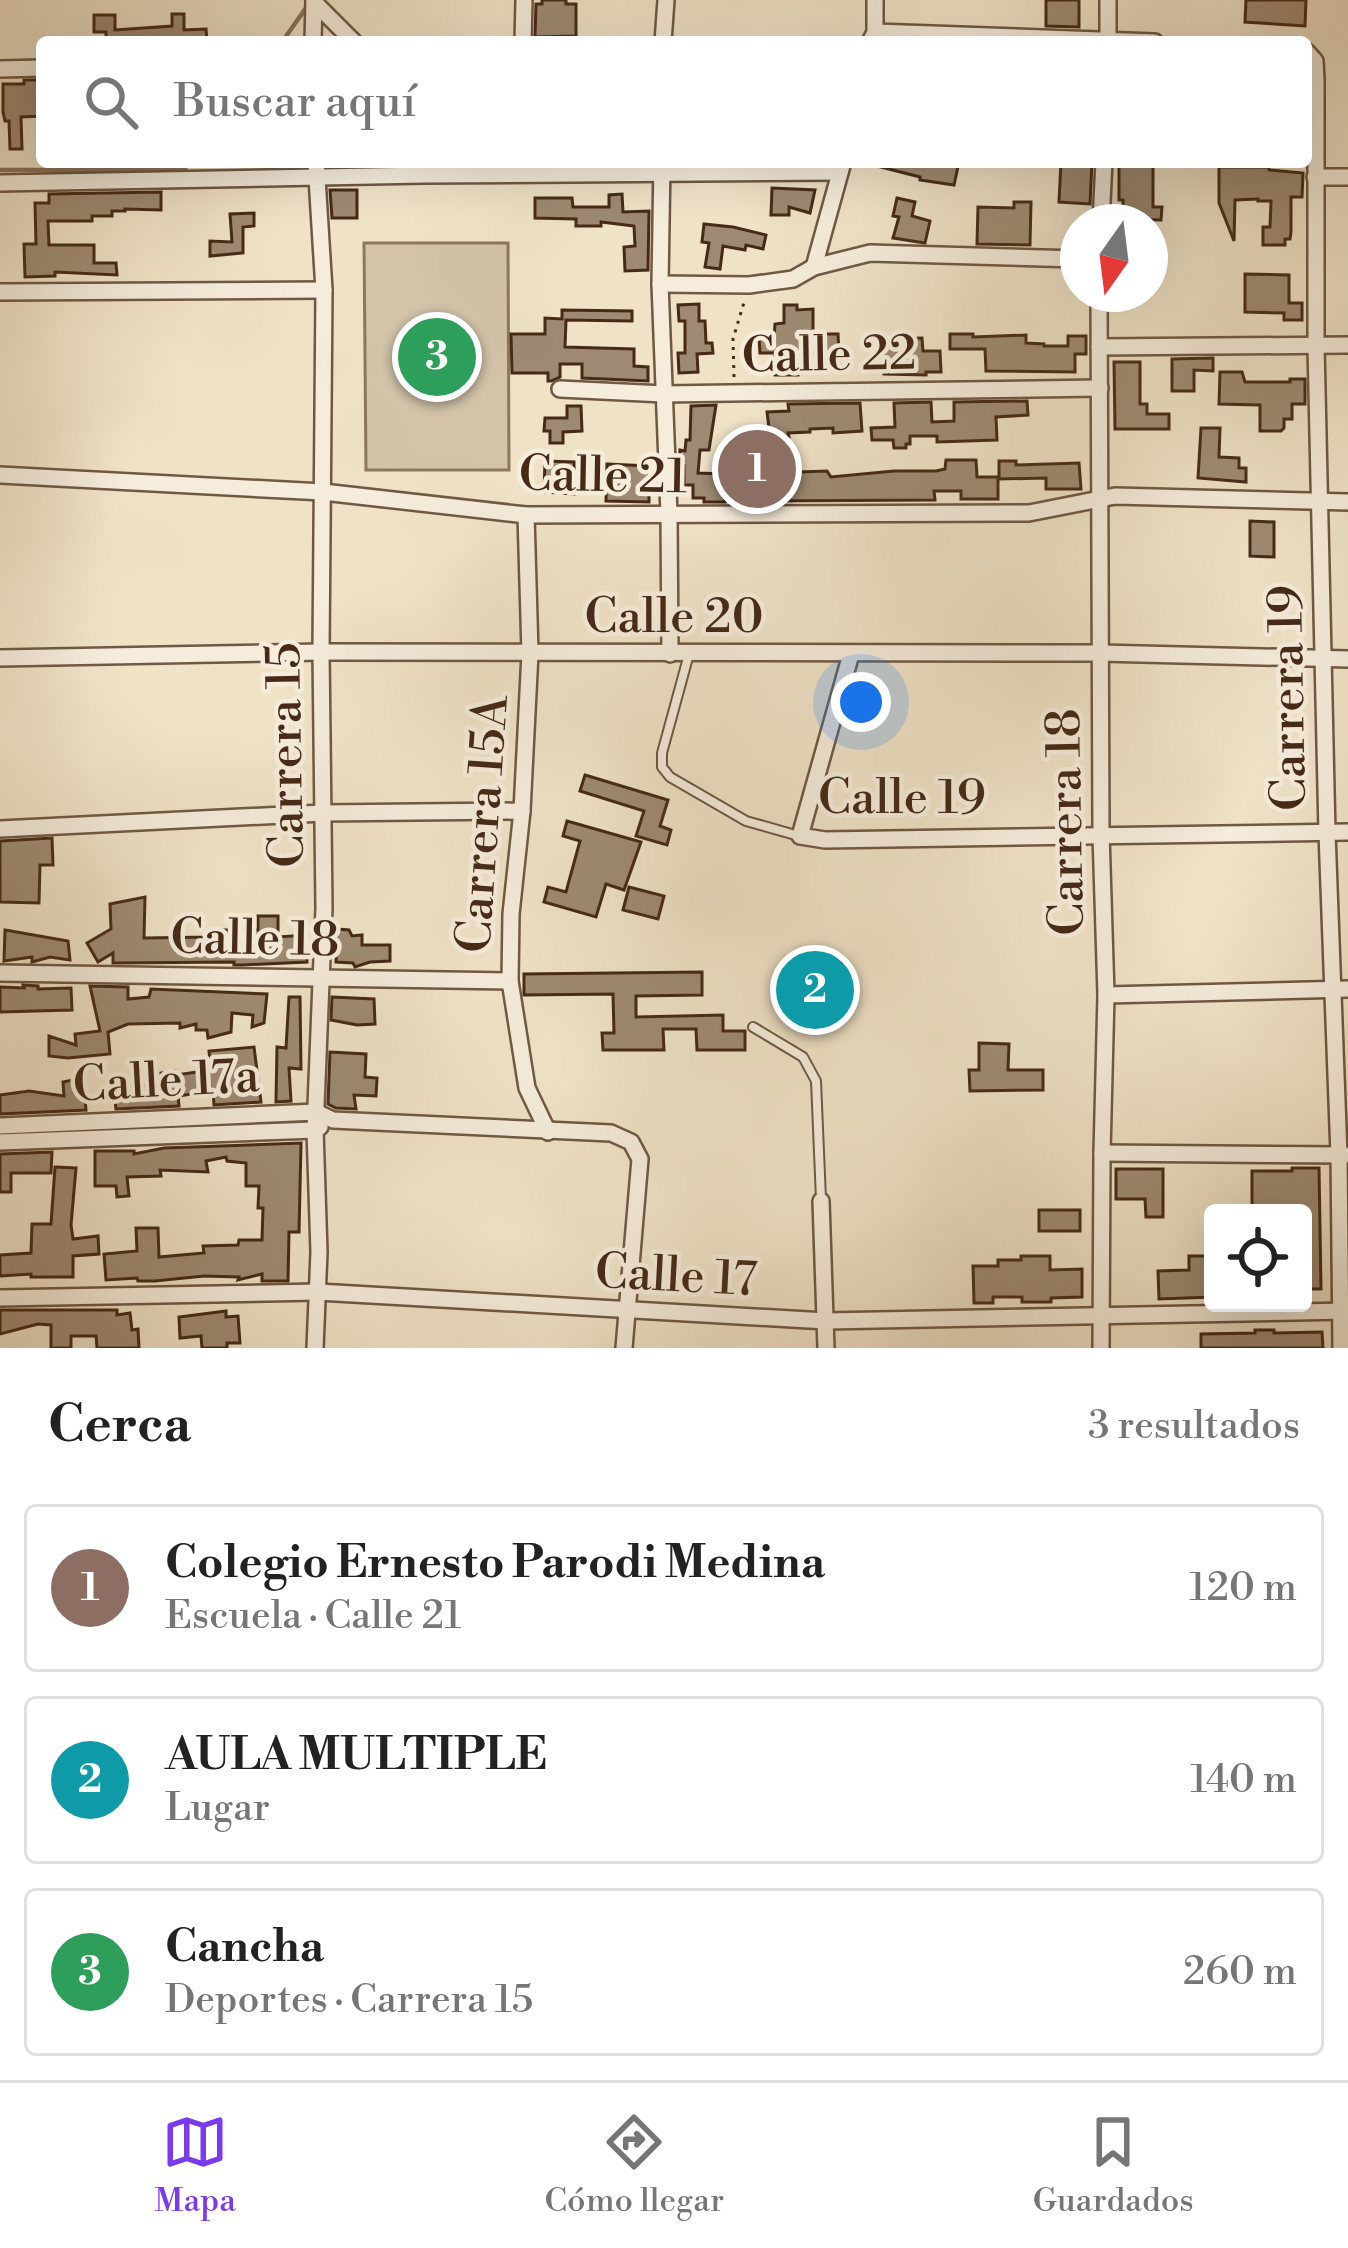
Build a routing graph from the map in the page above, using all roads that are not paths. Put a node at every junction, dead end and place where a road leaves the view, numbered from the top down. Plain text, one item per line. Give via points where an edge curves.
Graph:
1 (524, 0) edge
2 (665, 0) edge
3 (875, 0) edge
4 (1108, 0) edge
5 (314, 1) edge
6 (313, 36) edge
7 (348, 36) edge
8 (523, 36) edge
9 (663, 36) edge
10 (873, 36) edge
11 (1108, 36) edge
12 (1312, 58) edge
13 (36, 68) edge
14 (0, 69) edge
15 (1312, 116) edge
16 (1312, 163) edge
17 (662, 168) edge
18 (842, 168) edge
19 (1104, 168) edge
20 (317, 171) edge
21 (1315, 177) junction
22 (1348, 177) edge
23 (0, 183) edge
24 (1102, 204) edge
25 (1060, 259) edge
26 (814, 267) junction
27 (660, 284) junction
28 (324, 290) junction
29 (0, 292) edge
30 (1099, 312) edge
31 (1348, 345) edge
32 (1316, 346) junction
33 (1099, 347) junction
34 (1100, 388) junction
35 (560, 389) dead end
36 (664, 394) junction
37 (0, 475) edge
38 (323, 492) junction
39 (1101, 499) junction
40 (1321, 502) junction
41 (1348, 502) edge
42 (669, 514) junction
43 (526, 515) junction
44 (321, 652) junction
45 (530, 653) junction
46 (1100, 653) junction
47 (670, 654) junction
48 (689, 654) junction
49 (851, 654) junction
50 (0, 658) edge
51 (1325, 658) junction
52 (1348, 659) edge
53 (522, 811) junction
54 (323, 813) junction
55 (0, 829) edge
56 (1327, 832) junction
57 (1348, 832) edge
58 (1101, 834) junction
59 (800, 836) junction
60 (0, 974) edge
61 (323, 976) junction
62 (510, 981) junction
63 (1341, 989) edge
64 (1106, 995) junction
65 (753, 1027) dead end
66 (316, 1112) junction
67 (333, 1120) junction
68 (0, 1126) edge
69 (315, 1130) junction
70 (548, 1132) junction
71 (0, 1142) edge
72 (1102, 1153) junction
73 (1344, 1155) edge
74 (821, 1201) joint
75 (318, 1292) junction
76 (0, 1298) edge
77 (628, 1311) junction
78 (1344, 1311) edge
79 (1101, 1316) junction
80 (826, 1321) junction
81 (316, 1348) edge
82 (624, 1348) edge
83 (826, 1348) edge
84 (1101, 1348) edge
85 (1342, 1348) edge

1 - 8 street
2 - 9 street
3 - 10 street
4 - 11 street
5 - 6 street
5 - 7 street
12 - 15 street, Carrera 19
13 - 14 street
16 - 21 street, Carrera 19
17 - 20 street
17 - 27 street
18 - 26 street
19 - 24 street
20 - 23 street
20 - 28 street, Carrera 15
21 - 22 street
21 - 32 street, Carrera 19
25 - 26 street via 870,254
26 - 27 street via 749,285
27 - 36 street
28 - 29 street
28 - 38 street, Carrera 15
30 - 33 street, Carrera 18
31 - 32 street
32 - 33 street
32 - 40 street, Carrera 19
33 - 34 street, Carrera 18
34 - 36 street, Calle 22
34 - 39 street, Carrera 18
35 - 36 street, Calle 22
36 - 42 street
37 - 38 street, Calle 21
38 - 43 street, Calle 21
38 - 44 street, Carrera 15
39 - 40 street, Calle 21
39 - 42 street, Calle 21 via 1029,512
39 - 46 street, Carrera 18
40 - 41 street, Calle 21
40 - 51 street, Carrera 19
42 - 43 street, Calle 21
42 - 47 street
43 - 45 street, Carrera 15A
44 - 45 street, Calle 20
44 - 50 street, Calle 20
44 - 54 street, Carrera 15
45 - 47 street, Calle 20
45 - 53 street, Carrera 15A
46 - 49 street, Calle 20
46 - 51 street, Calle 20
46 - 58 street, Carrera 18
47 - 48 street, Calle 20
48 - 49 street, Calle 20
48 - 59 lane, Calle 19 via 662,766 746,821
49 - 59 street
51 - 52 street, Calle 20
51 - 56 street, Carrera 19
53 - 54 street
53 - 62 street, Carrera 15A
54 - 55 street
54 - 61 street, Carrera 15
56 - 57 street, Calle 19
56 - 58 street, Calle 19
56 - 63 street, Carrera 19
58 - 59 street, Calle 19
58 - 64 street, Carrera 18
60 - 61 street, Calle 18
61 - 62 street, Calle 18
61 - 66 street, Carrera 15
62 - 70 street, Carrera 15A via 527,1088
63 - 64 street
63 - 73 street, Carrera 19
64 - 72 street, Carrera 18
65 - 74 lane via 803,1057 816,1082
66 - 67 street, Calle 17a
66 - 68 street, Calle 17a
66 - 69 street, Carrera 15
67 - 69 street, Calle 17a
67 - 70 street, Calle 17a
69 - 71 street, Calle 17a
69 - 75 street, Carrera 15
70 - 77 street, Calle 17a via 611,1132 631,1142 640,1159
72 - 73 street
72 - 79 street, Carrera 18
73 - 78 street, Carrera 19
74 - 80 street
75 - 76 street, Calle 17
75 - 77 street, Calle 17
75 - 81 street, Carrera 15
77 - 80 street, Calle 17
77 - 82 street
78 - 79 street, Calle 17
78 - 85 street, Carrera 19
79 - 80 street, Calle 17
79 - 84 street, Carrera 18
80 - 83 street

